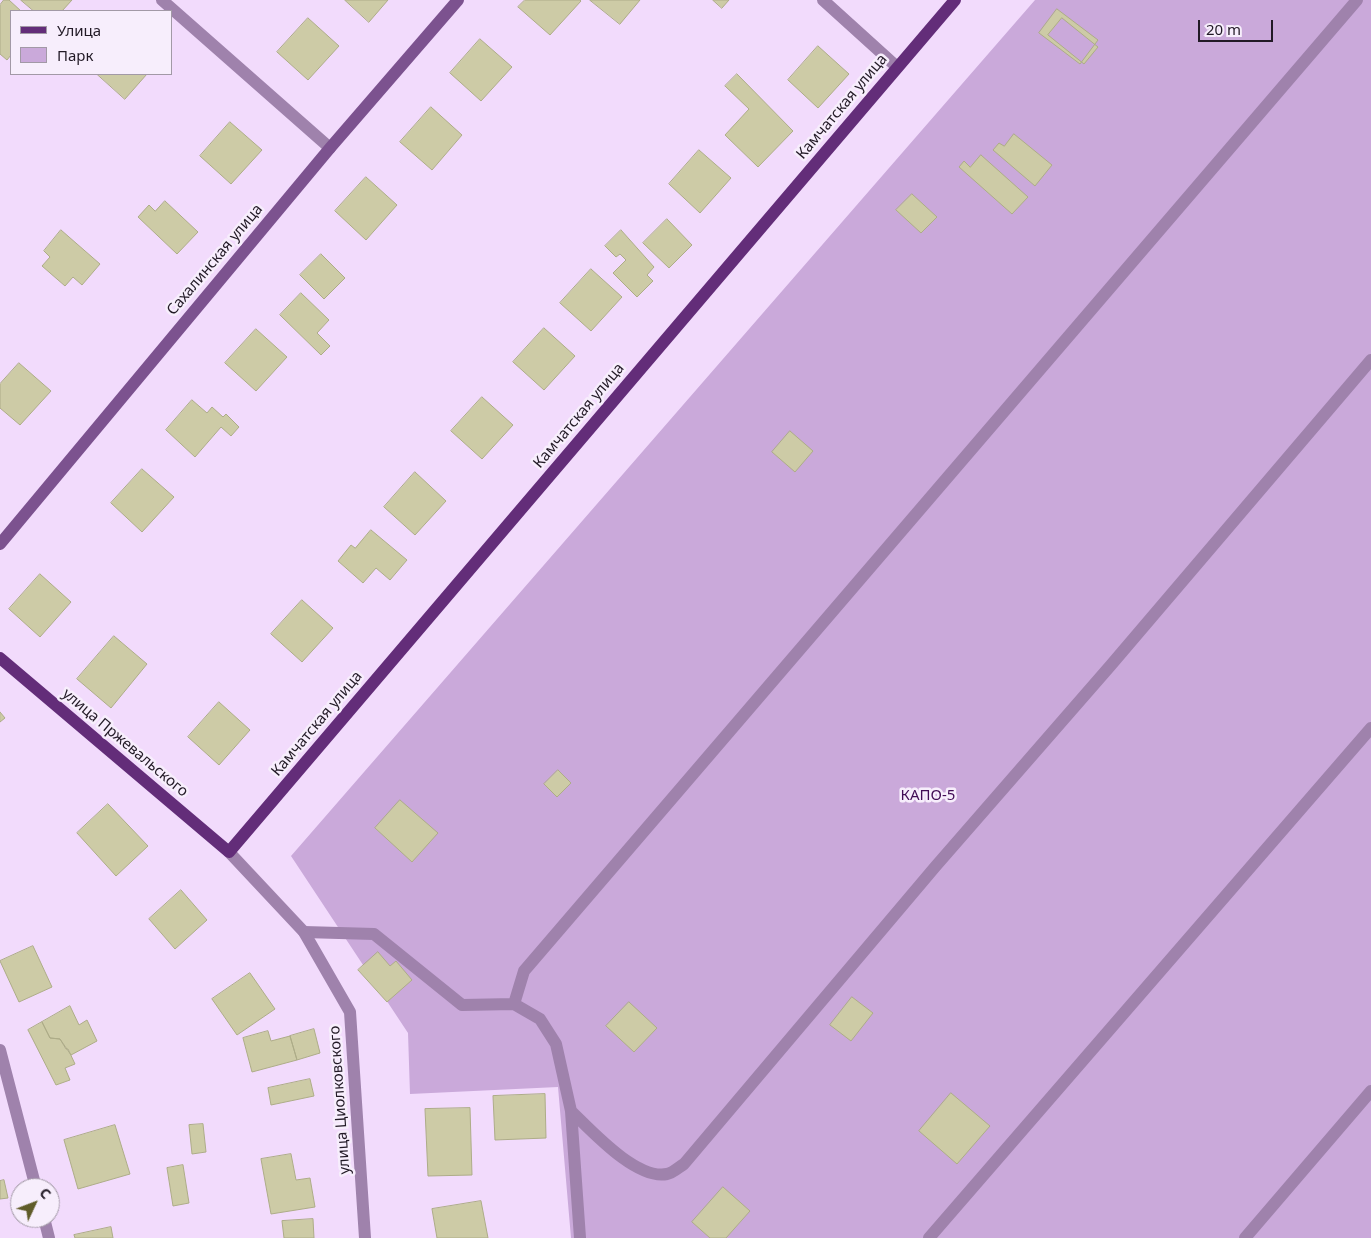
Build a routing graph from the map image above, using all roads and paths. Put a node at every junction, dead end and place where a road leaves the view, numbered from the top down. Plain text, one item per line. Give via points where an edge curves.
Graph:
1 (162, 0) edge
2 (458, 0) edge
3 (823, 0) edge
4 (955, 0) edge
5 (1357, 0) edge
6 (897, 67) junction
7 (330, 148) junction
8 (1371, 360) edge
9 (0, 544) edge
10 (0, 658) edge
11 (1371, 728) edge
12 (229, 852) junction
13 (304, 932) junction
14 (514, 1004) junction
15 (0, 1050) edge
16 (1371, 1091) edge
17 (571, 1111) junction
18 (33, 1178) edge
19 (365, 1238) edge
20 (580, 1238) edge
21 (929, 1238) edge
22 (1245, 1238) edge

1 - 7 street
2 - 7 main road, Сахалинская улица
3 - 6 street
4 - 6 main road, Камчатская улица
5 - 14 street via 524,971
6 - 12 main road, Камчатская улица
7 - 9 main road, Сахалинская улица
8 - 17 street via 684,1164 668,1174 648,1172 614,1152
10 - 12 main road, улица Пржевальского
11 - 21 street
12 - 13 street, улица Циолковского
13 - 14 street via 374,934 462,1005
13 - 19 street, улица Циолковского via 350,1012
14 - 17 street via 540,1019 556,1044
15 - 18 street
16 - 22 street
17 - 20 street

